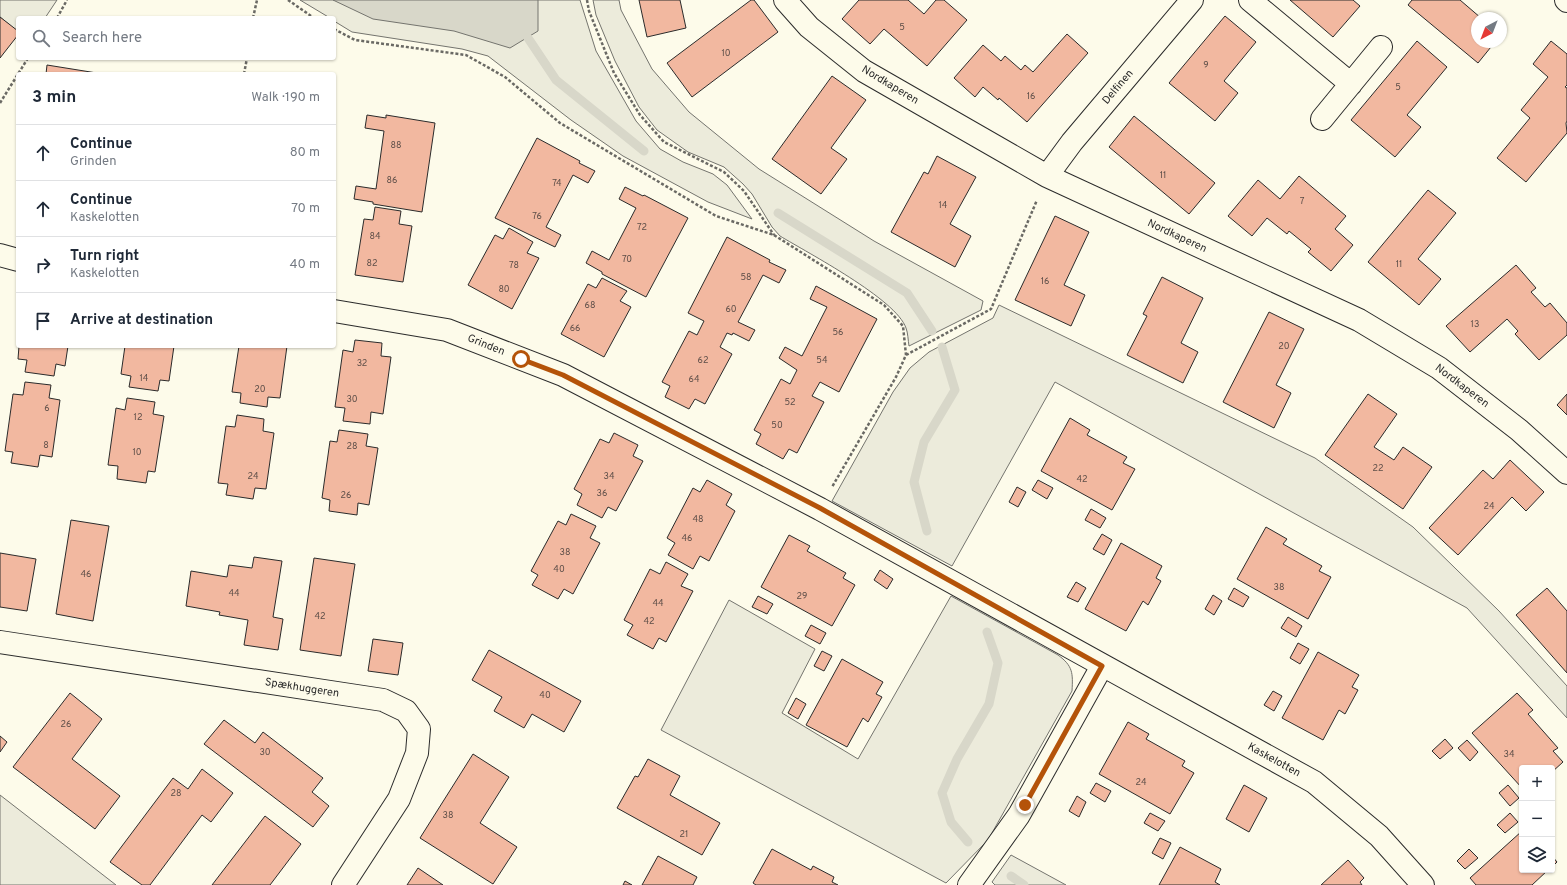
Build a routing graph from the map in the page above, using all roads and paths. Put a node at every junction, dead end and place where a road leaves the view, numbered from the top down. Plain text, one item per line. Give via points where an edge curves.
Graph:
1 (67, 0) edge
2 (257, 0) edge
3 (288, 0) edge
4 (587, 0) edge
5 (785, 0) edge
6 (1192, 0) edge
7 (1250, 0) edge
8 (58, 16) edge
9 (253, 16) edge
10 (311, 16) edge
11 (336, 30) edge
12 (1381, 47) dead end
13 (27, 60) edge
14 (247, 60) edge
15 (19, 72) edge
16 (244, 72) edge
17 (16, 77) edge
18 (1351, 84) junction
19 (0, 102) edge
20 (1322, 119) dead end
21 (1047, 176) junction
22 (774, 235) junction
23 (0, 255) edge
24 (16, 259) edge
25 (336, 311) edge
26 (906, 355) junction
27 (1567, 473) edge
28 (820, 508) junction
29 (0, 642) edge
30 (1102, 666) junction
31 (344, 885) edge
32 (969, 885) edge
33 (1423, 885) edge

1 - 8 path
2 - 9 path
3 - 10 path
4 - 22 path via 589,12 614,73 640,115 664,142 724,172 744,191
5 - 21 street, Nordkaperen via 810,27 864,71
6 - 21 street, Delfinen via 1072,142
7 - 18 street
11 - 22 path via 355,40 466,55 505,77 560,123 716,216
12 - 18 street
13 - 15 path
14 - 16 path
17 - 19 path
18 - 20 street
21 - 26 path via 991,309
21 - 27 street, Nordkaperen via 1360,320 1439,368 1519,430
22 - 26 path via 884,305 903,326
23 - 24 street
25 - 28 street, Grinden via 447,330 563,375
26 - 28 path via 896,377
28 - 30 street, Kaskelotten
29 - 31 street, Spækhuggeren via 383,700 406,711 419,729 417,753 399,799
30 - 32 street via 1019,815
30 - 33 street, Kaskelotten via 1314,782 1379,836

